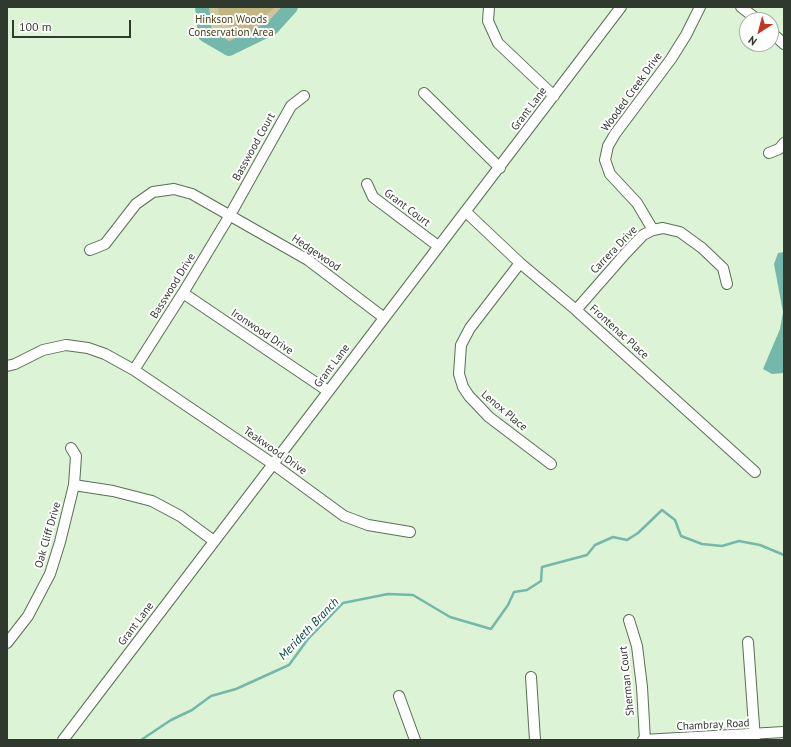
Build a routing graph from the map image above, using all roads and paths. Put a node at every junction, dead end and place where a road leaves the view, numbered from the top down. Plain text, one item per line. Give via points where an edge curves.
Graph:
1 (489, 7) edge
2 (621, 7) edge
3 (700, 7) edge
4 (424, 93) dead end
5 (304, 96) dead end
6 (554, 96) junction
7 (784, 143) edge
8 (769, 153) dead end
9 (500, 168) junction
10 (368, 184) dead end
11 (466, 212) junction
12 (230, 215) junction
13 (653, 230) junction
14 (438, 246) junction
15 (90, 250) dead end
16 (520, 263) junction
17 (727, 284) dead end
18 (183, 293) junction
19 (576, 310) junction
20 (383, 317) junction
21 (7, 366) edge
22 (134, 370) junction
23 (328, 391) junction
24 (71, 448) dead end
25 (274, 464) junction
26 (552, 464) dead end
27 (755, 472) dead end
28 (74, 485) junction
29 (410, 532) dead end
30 (214, 541) junction
31 (629, 620) dead end
32 (748, 642) dead end
33 (7, 643) edge
34 (531, 677) dead end
35 (399, 696) dead end
36 (784, 732) edge
37 (754, 737) edge
38 (63, 740) edge
39 (415, 740) edge
40 (535, 740) edge
41 (644, 740) edge

1 - 6 street via 488,20 498,43
2 - 6 street, Grant Lane
3 - 13 street, Wooded Creek Drive via 671,59 608,146 605,160 610,174 637,203
4 - 9 street
5 - 12 street, Basswood Court via 291,106
6 - 9 street, Grant Lane
7 - 8 street via 779,149
9 - 11 street, Grant Lane
10 - 14 street, Grant Court via 373,197
11 - 14 street, Grant Lane
11 - 16 street, Frontenac Place
12 - 15 street, Hedgewood via 192,194 174,189 153,192 136,204 105,244
12 - 18 street, Basswood Drive
12 - 20 street, Hedgewood via 308,260
13 - 17 street, Carrera Drive via 663,228 680,232 702,248 723,268
13 - 19 street, Carrera Drive via 643,235 629,249
14 - 20 street, Grant Lane
16 - 19 street, Frontenac Place
16 - 26 street, Lenox Place via 470,328 461,346 459,374 469,396 488,417
18 - 22 street, Basswood Drive
18 - 23 street, Ironwood Drive
19 - 27 street, Frontenac Place
20 - 23 street, Grant Lane
21 - 22 street, Teakwood Drive via 43,350 66,345 88,348 105,354
22 - 25 street, Teakwood Drive
23 - 25 street, Grant Lane
24 - 28 street, Oak Cliff Drive via 76,456
25 - 29 street, Teakwood Drive via 344,516 368,525
25 - 30 street, Grant Lane
28 - 30 street via 152,501 180,516
28 - 33 street, Oak Cliff Drive via 50,574 28,616
30 - 38 street, Grant Lane
31 - 41 street, Sherman Court via 637,646
32 - 37 street
34 - 40 street
35 - 39 street
36 - 37 street, Chambray Road
37 - 41 street, Chambray Road

